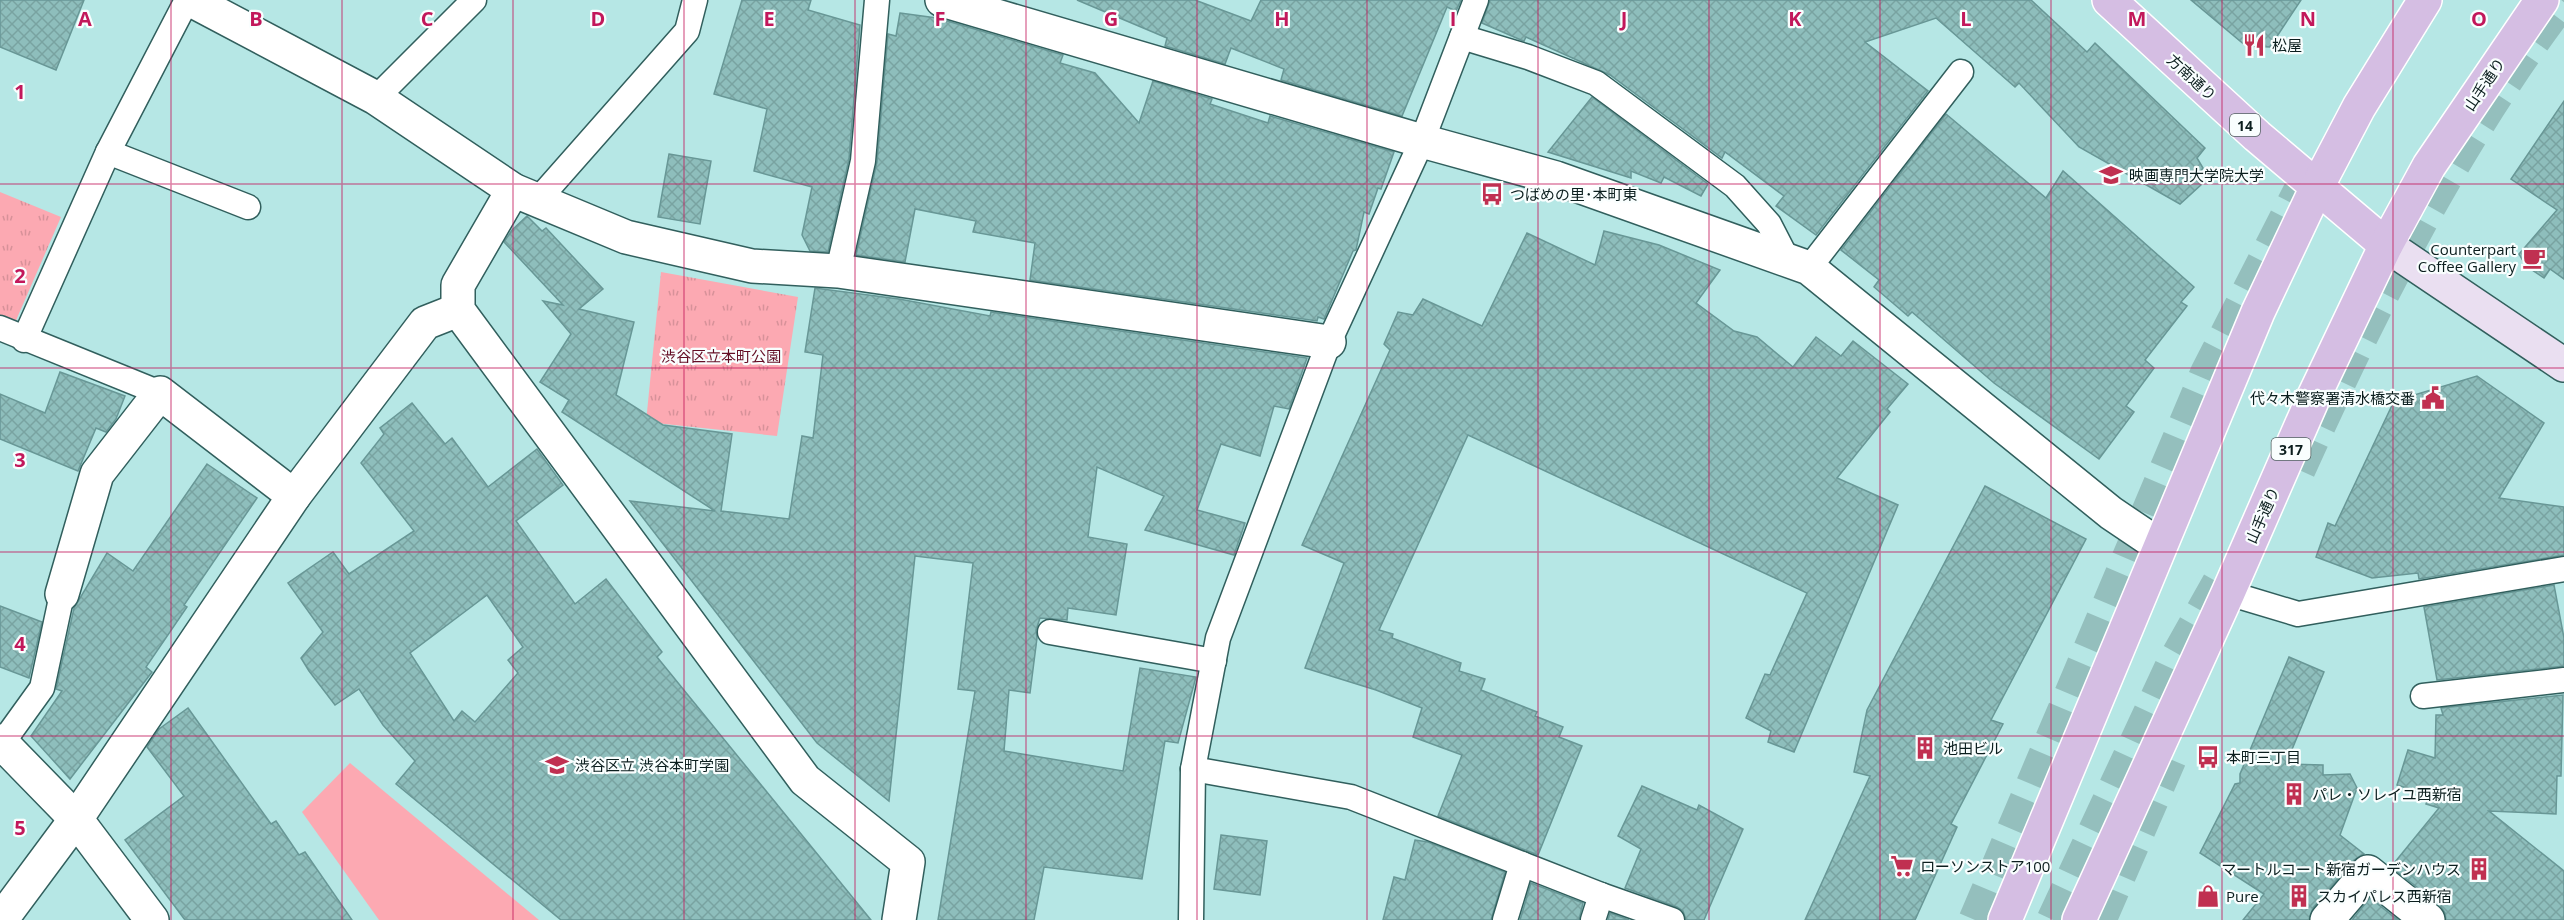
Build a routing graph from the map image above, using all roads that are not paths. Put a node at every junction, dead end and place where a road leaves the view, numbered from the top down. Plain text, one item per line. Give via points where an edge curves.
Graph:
1 (189, 0) edge
2 (474, 0) edge
3 (695, 0) edge
4 (878, 0) edge
5 (1476, 0) edge
6 (2425, 0) edge
7 (2542, 0) edge
8 (947, 1) edge
9 (2114, 2) edge
10 (1462, 37) junction
11 (1961, 72) dead end
12 (376, 98) junction
13 (1422, 141) junction
14 (108, 152) junction
15 (2316, 187) junction
16 (525, 195) junction
17 (248, 207) dead end
18 (2386, 245) junction
19 (1798, 264) junction
20 (838, 271) junction
21 (458, 310) junction
22 (0, 328) edge
23 (24, 340) junction
24 (1329, 342) junction
25 (2564, 364) edge
26 (160, 393) junction
27 (294, 496) junction
28 (2160, 546) junction
29 (2564, 569) edge
30 (2228, 593) junction
31 (62, 594) joint
32 (1050, 632) dead end
33 (1214, 661) junction
34 (2564, 680) edge
35 (2423, 696) dead end
36 (2, 742) edge
37 (1193, 769) junction
38 (76, 819) junction
39 (1522, 864) junction
40 (1600, 895) junction
41 (1, 920) edge
42 (152, 920) edge
43 (899, 920) edge
44 (1191, 920) edge
45 (1505, 920) edge
46 (1593, 920) edge
47 (1672, 920) edge
48 (2005, 920) edge
49 (2079, 920) edge
50 (2327, 920) edge
51 (2428, 920) edge

1 - 12 street
1 - 14 lane
2 - 12 lane
3 - 16 lane via 687,31
4 - 20 lane via 863,161
5 - 10 lane
6 - 15 main road via 2359,107
7 - 18 main road, 山手通り / 317 via 2429,166
8 - 13 street
9 - 15 main road, 方南通り / 14
10 - 13 lane
10 - 19 lane via 1596,83 1735,186
11 - 19 lane
12 - 16 street
13 - 19 street via 1556,178
13 - 24 lane
14 - 17 lane
14 - 23 lane
15 - 18 main road, 方南通り / 14
15 - 28 main road via 2258,312
16 - 20 street via 626,237 752,266
16 - 21 street via 458,285
18 - 25 main road
18 - 30 main road, 山手通り / 317 via 2315,394
19 - 28 street via 2111,513
20 - 24 street
21 - 27 street via 425,323
21 - 43 street via 805,780 908,862
22 - 23 lane
23 - 26 lane
24 - 33 lane via 1218,638
26 - 27 street
26 - 31 street via 97,474
27 - 38 street
28 - 48 main road
29 - 30 lane via 2298,614
30 - 49 main road, 山手通り / 317
31 - 36 lane via 42,688
32 - 33 lane
33 - 37 lane
34 - 35 lane
36 - 38 street
37 - 39 lane via 1351,797
37 - 44 lane
38 - 41 street
38 - 42 street
39 - 40 lane
39 - 45 lane
40 - 46 lane
40 - 47 lane
50 - 51 street via 2368,872

